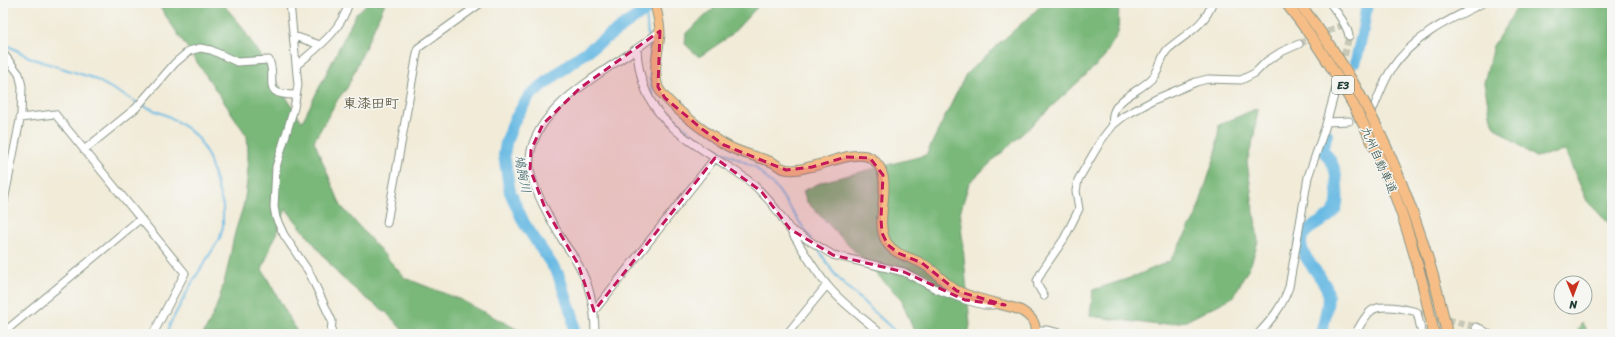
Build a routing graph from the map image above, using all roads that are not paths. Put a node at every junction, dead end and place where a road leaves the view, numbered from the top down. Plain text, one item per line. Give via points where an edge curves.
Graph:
1 (290, 3) edge
2 (349, 3) edge
3 (481, 3) edge
4 (655, 3) edge
5 (1212, 3) edge
6 (1286, 3) edge
7 (1299, 3) edge
8 (1330, 3) edge
9 (1482, 3) edge
10 (660, 31) junction
11 (294, 36) junction
12 (1349, 36) tunnel mouth
13 (1299, 44) tunnel mouth
14 (320, 45) junction
15 (637, 49) junction
16 (3, 53) edge
17 (297, 65) junction
18 (1336, 88) dead end
19 (296, 95) junction
20 (1374, 107) dead end
21 (20, 118) junction
22 (1349, 121) dead end
23 (1327, 122) junction
24 (1113, 125) junction
25 (84, 150) junction
26 (715, 158) junction
27 (3, 206) edge
28 (140, 219) junction
29 (387, 223) dead end
30 (790, 229) junction
31 (827, 285) junction
32 (1044, 296) dead end
33 (1006, 305) junction
34 (594, 310) junction
35 (1036, 332) edge
36 (3, 333) edge
37 (154, 334) edge
38 (331, 334) edge
39 (595, 334) edge
40 (787, 334) edge
41 (881, 334) edge
42 (1064, 334) edge
43 (1258, 334) edge
44 (1355, 334) edge
45 (1422, 334) edge
46 (1434, 334) edge
47 (1447, 334) edge
48 (1476, 334) tunnel mouth
49 (1489, 334) edge

1 - 11 street
2 - 14 street via 346,15 338,27
3 - 29 street via 418,48
4 - 10 main road
5 - 24 street via 1198,26 1167,50 1155,76 1118,104 1113,111
6 - 46 highway, 九州自動車道 / E3, bridge via 1306,28 1353,102 1387,175 1418,267
7 - 47 highway, 九州自動車道 / E3, bridge via 1337,56 1387,148 1431,266
8 - 12 street
9 - 20 street via 1435,28 1416,42 1390,71
10 - 15 street
10 - 33 main road via 656,73 658,87 665,98 702,129 724,144 786,170 812,167 846,157 870,158 883,175 882,233 888,245 898,253 922,263 957,291
11 - 14 street
11 - 17 street
13 - 24 street via 1281,52 1255,73 1241,80 1208,79 1196,82 1156,99 1124,116
14 - 17 street
15 - 26 street via 638,65 646,92 654,107 676,131
15 - 34 street via 580,88 552,112 534,140 531,150 532,175 545,208 578,264
16 - 21 street via 22,80
17 - 19 street
18 - 23 street
19 - 25 street via 283,95 273,88 269,60 237,62 211,50 200,48 189,52 175,63 136,108
19 - 38 street via 276,167 275,212 284,235 302,260 320,293 332,321
21 - 25 street via 55,114
21 - 27 street
22 - 23 street
23 - 43 street via 1308,177 1289,287 1283,303
24 - 32 street via 1078,180 1076,191 1079,208 1064,239 1037,281
25 - 28 street
26 - 30 street via 761,191
26 - 34 street
28 - 36 street
28 - 37 street via 185,273
30 - 31 street
30 - 33 street via 833,255 904,272 936,289 965,300 984,305
31 - 40 street
31 - 41 street via 846,306
33 - 35 main road via 1027,314 1032,319
34 - 39 street
35 - 42 street via 1046,330
44 - 45 street via 1366,316 1378,306 1417,312
48 - 49 street via 1476,327

